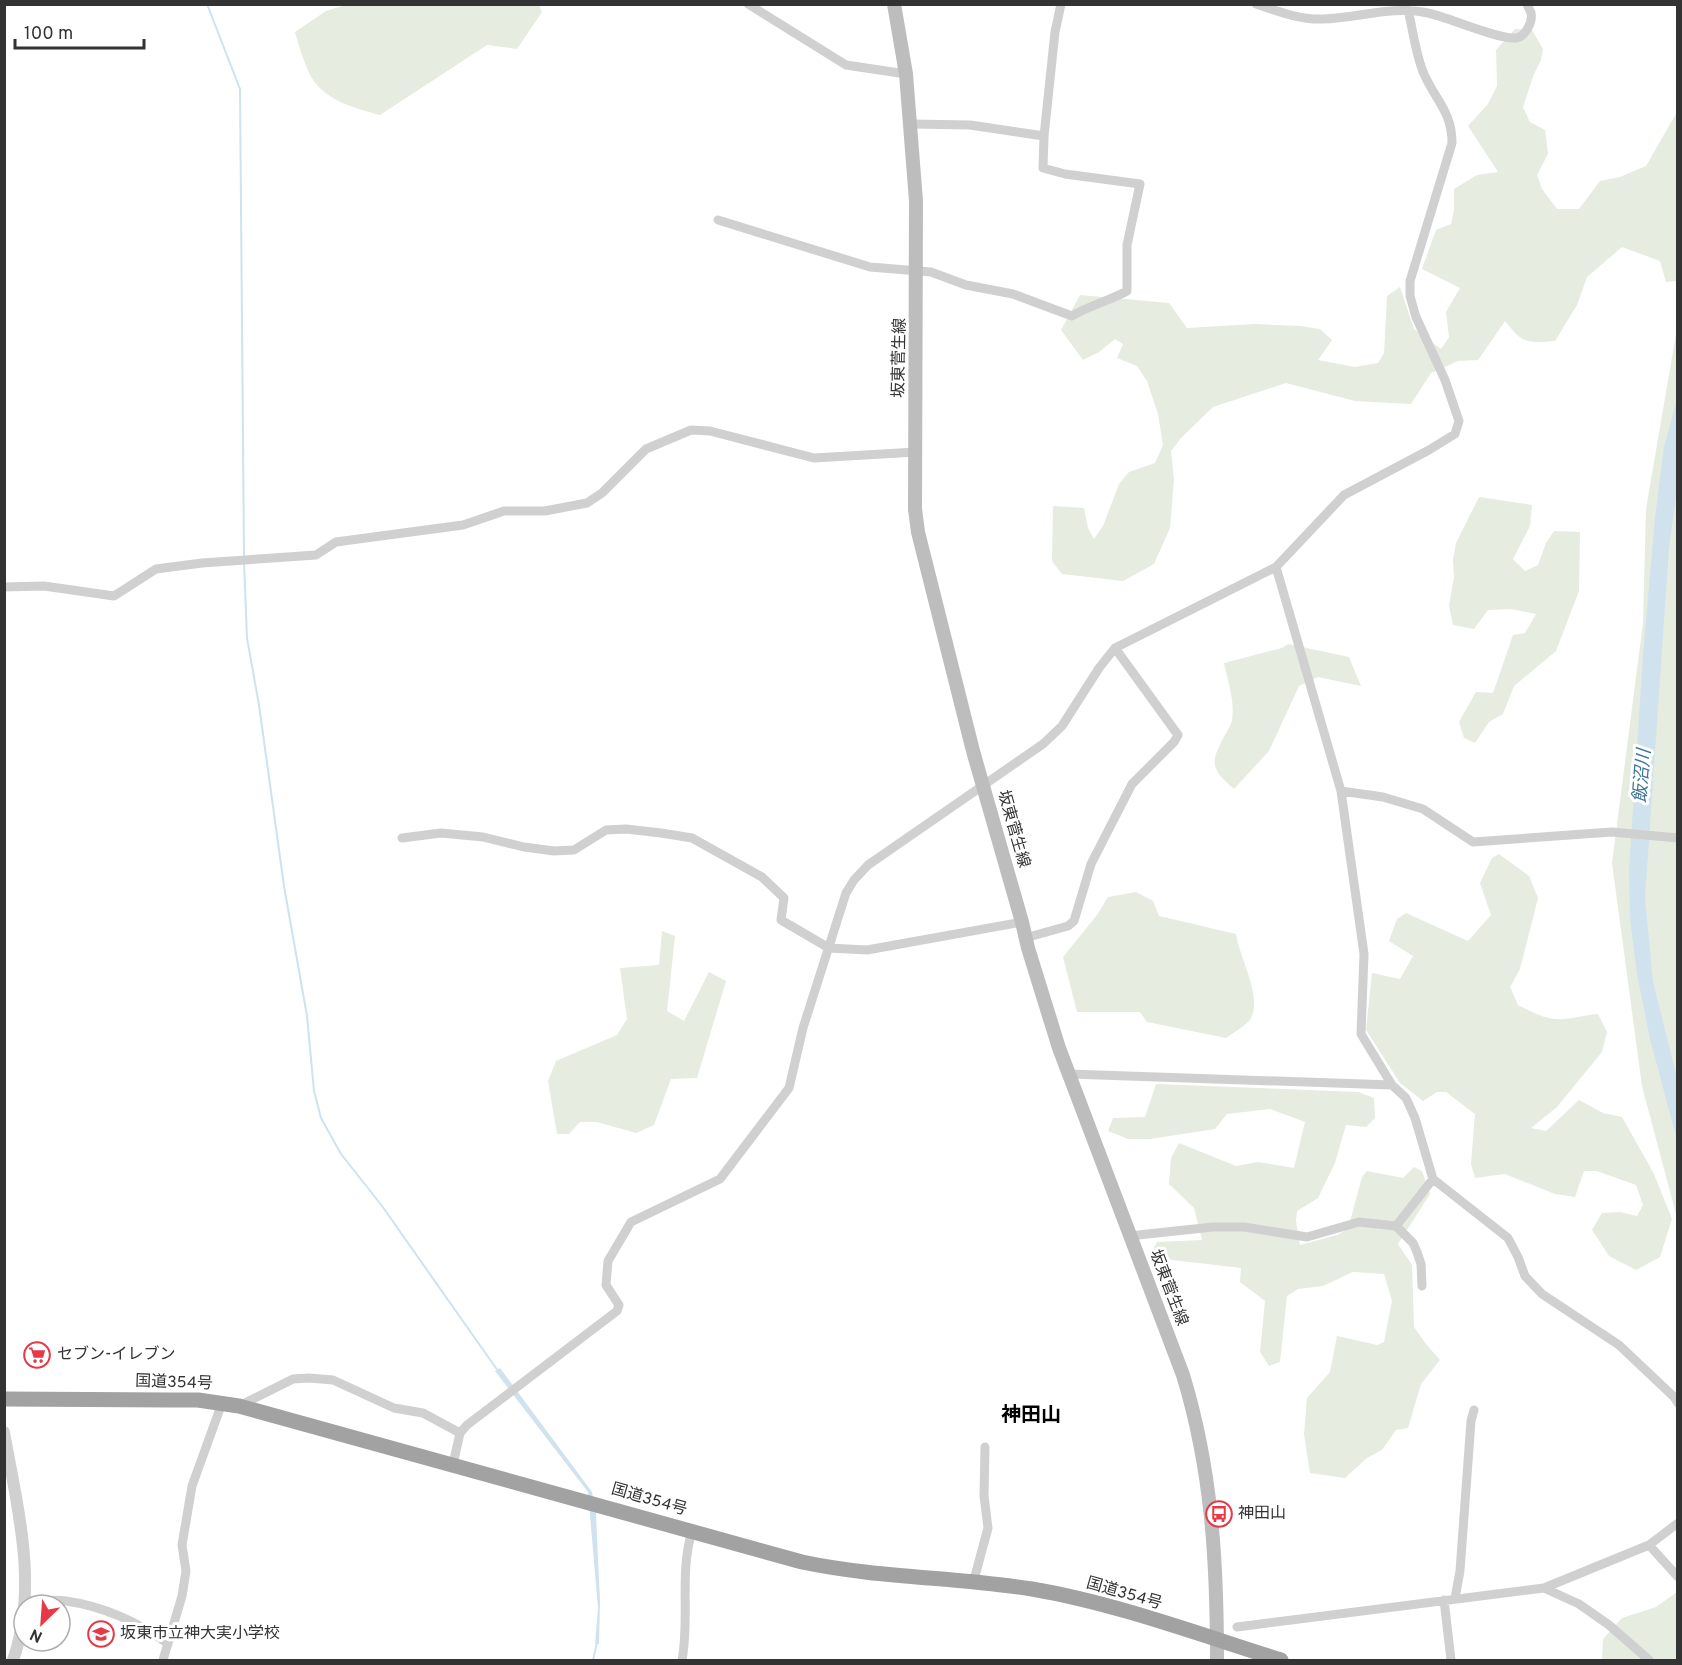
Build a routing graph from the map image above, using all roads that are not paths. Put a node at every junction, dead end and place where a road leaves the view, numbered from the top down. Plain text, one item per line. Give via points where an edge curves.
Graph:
1 (748, 4) edge
2 (894, 4) edge
3 (1061, 4) edge
4 (1256, 4) edge
5 (1527, 4) edge
6 (1408, 10) junction
7 (906, 74) junction
8 (912, 124) junction
9 (1044, 136) junction
10 (718, 220) dead end
11 (917, 271) junction
12 (916, 452) junction
13 (1276, 567) junction
14 (4, 587) edge
15 (1115, 648) junction
16 (983, 785) junction
17 (1341, 791) junction
18 (402, 838) dead end
19 (1675, 838) edge
20 (1022, 922) junction
21 (1025, 938) junction
22 (829, 948) junction
23 (1070, 1074) junction
24 (1392, 1086) junction
25 (1433, 1179) junction
26 (1396, 1226) junction
27 (1131, 1238) junction
28 (1422, 1286) dead end
29 (4, 1399) edge
30 (222, 1403) junction
31 (1677, 1403) edge
32 (239, 1406) junction
33 (1474, 1410) dead end
34 (4, 1432) edge
35 (460, 1433) junction
36 (985, 1447) dead end
37 (453, 1464) junction
38 (1677, 1523) edge
39 (692, 1531) junction
40 (1649, 1545) junction
41 (1677, 1576) edge
42 (971, 1583) junction
43 (1544, 1588) junction
44 (24, 1593) edge
45 (1455, 1598) junction
46 (1444, 1600) junction
47 (72, 1603) edge
48 (1237, 1627) dead end
49 (1217, 1640) junction
50 (168, 1644) junction
51 (163, 1660) edge
52 (682, 1660) edge
53 (1217, 1660) edge
54 (1281, 1660) edge
55 (1451, 1660) edge
56 (1649, 1660) edge

1 - 7 street via 846,64
2 - 7 main road, 坂東菅生線
3 - 9 street
4 - 6 street via 1308,19
5 - 6 street via 1530,23 1515,38
6 - 13 street via 1424,75 1452,127 1452,143 1410,281 1410,296 1459,421 1455,434 1344,495
7 - 8 main road, 坂東菅生線
8 - 9 street via 970,125
8 - 11 main road, 坂東菅生線
9 - 11 street via 1042,161 1047,171 1140,184 1127,244 1127,291 1072,316 1013,294
10 - 11 street via 870,267
11 - 12 main road, 坂東菅生線
12 - 14 street via 814,458 710,431 691,430 646,449 587,503 545,511 504,511 463,525 336,542 316,555 156,569 114,596 44,585
12 - 16 main road, 坂東菅生線 via 918,532
13 - 15 street
13 - 17 street
15 - 16 street via 1062,726 1043,744
15 - 21 street via 1178,735 1132,784 1091,864 1074,921
16 - 20 main road, 坂東菅生線
16 - 22 street via 868,865 846,893
17 - 19 street via 1383,797 1423,809 1473,842 1612,832
17 - 24 street via 1364,954 1361,1034
18 - 22 street via 441,833 554,851 574,849 606,830 692,838 762,878 784,898 781,920
20 - 21 main road, 坂東菅生線
20 - 22 street via 867,951
21 - 23 main road, 坂東菅生線
22 - 35 street via 803,1028 789,1088 720,1179 630,1222 608,1261 606,1285 619,1305 617,1311
23 - 24 street
23 - 27 main road, 坂東菅生線
24 - 25 street via 1406,1098 1415,1118
25 - 26 street
25 - 31 street via 1508,1238 1525,1276 1542,1294 1619,1345
26 - 27 street via 1359,1221 1307,1237 1244,1227 1213,1227
26 - 28 street via 1417,1252
27 - 49 main road, 坂東菅生線 via 1184,1375 1202,1446 1215,1555
29 - 30 highway, 国道354号
30 - 32 highway, 国道354号
30 - 50 street via 192,1486 182,1545 186,1571
32 - 35 street via 293,1379 333,1380 394,1408 423,1413
32 - 37 highway, 国道354号
33 - 45 street
34 - 44 street via 25,1564
35 - 37 street
36 - 42 street via 988,1528
37 - 39 highway, 国道354号
38 - 40 street
39 - 42 highway, 国道354号 via 827,1567
39 - 52 street via 687,1546
40 - 41 street
40 - 43 street
42 - 49 highway, 国道354号 via 1052,1593
43 - 45 street
43 - 56 street via 1586,1610
45 - 46 street
46 - 48 street
46 - 55 street
47 - 50 street via 139,1625
49 - 53 main road, 坂東菅生線
49 - 54 highway, 国道354号
50 - 51 street

